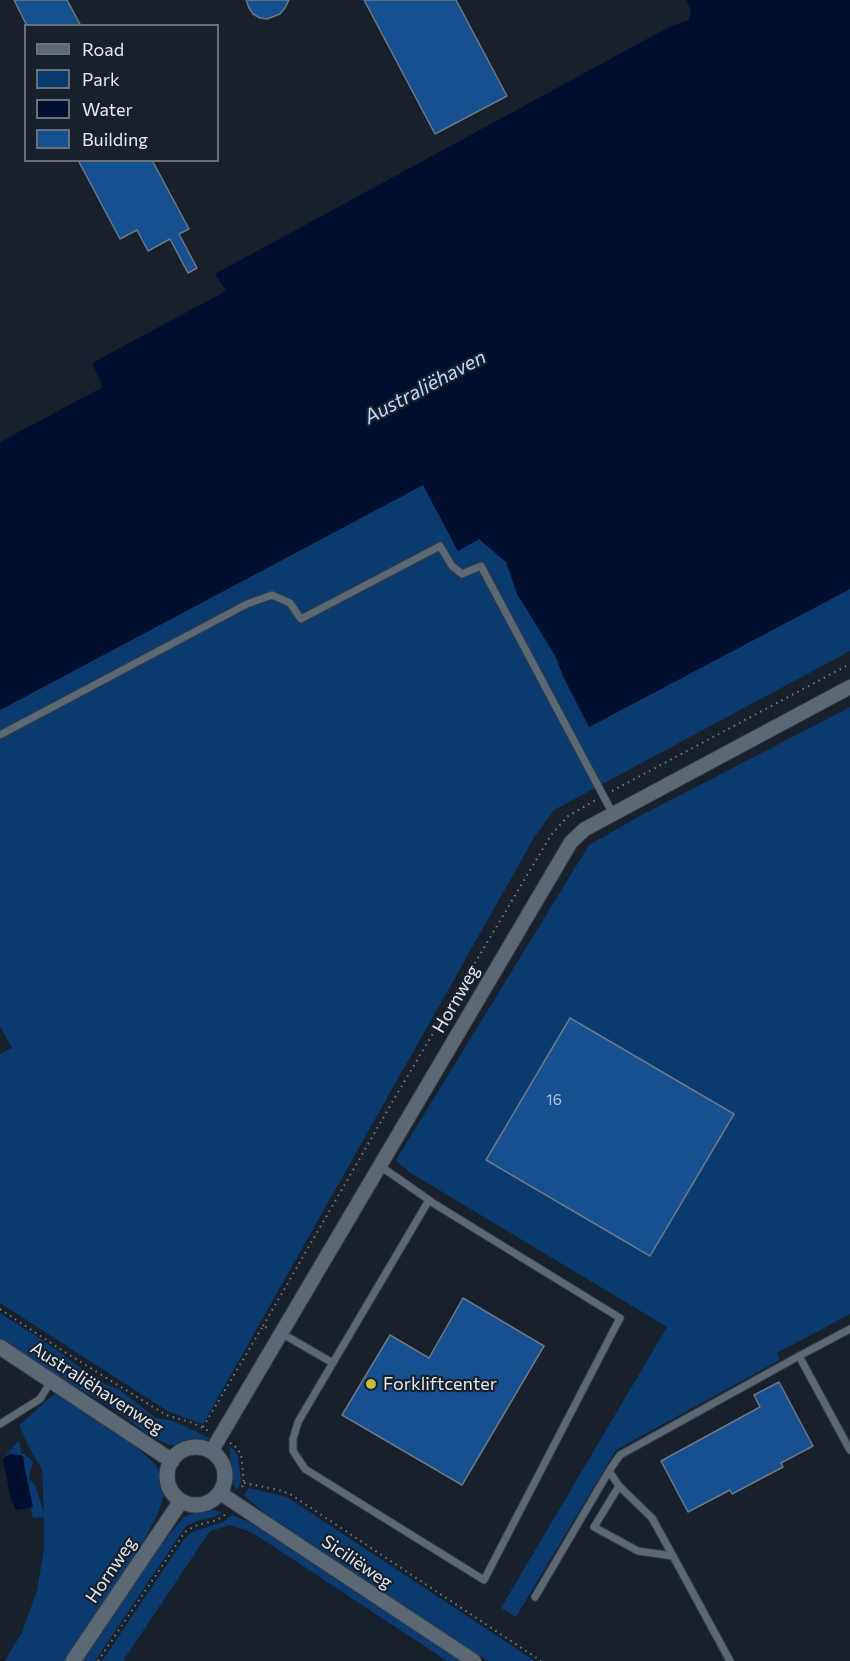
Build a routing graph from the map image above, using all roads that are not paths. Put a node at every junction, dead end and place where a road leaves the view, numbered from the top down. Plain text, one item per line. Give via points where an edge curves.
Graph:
1 (850, 687) edge
2 (0, 735) edge
3 (613, 814) junction
4 (380, 1166) junction
5 (429, 1200) junction
6 (850, 1329) edge
7 (281, 1333) junction
8 (0, 1347) edge
9 (799, 1356) junction
10 (333, 1363) junction
11 (51, 1381) junction
12 (0, 1424) edge
13 (850, 1450) edge
14 (212, 1452) junction
15 (172, 1461) junction
16 (609, 1471) junction
17 (619, 1486) junction
18 (220, 1492) junction
19 (181, 1501) junction
20 (673, 1556) junction
21 (535, 1597) dead end
22 (73, 1661) edge
23 (474, 1661) edge
24 (730, 1661) edge

1 - 3 street, Hornweg
2 - 3 lane via 247,604 272,595 290,603 301,619 440,546 462,574 481,566
3 - 4 street, Hornweg via 585,829 571,842
4 - 5 lane
4 - 7 street, Hornweg
5 - 10 lane
5 - 10 lane via 620,1318 484,1580 304,1469 293,1451 293,1439 298,1422
6 - 9 lane
7 - 10 lane
7 - 14 street, Hornweg
8 - 11 street, Australiëhavenweg
9 - 13 lane
9 - 16 lane via 620,1455
11 - 12 lane via 40,1399
11 - 15 street, Australiëhavenweg
14 - 15 street via 185,1449
14 - 18 street via 219,1458 225,1475
15 - 19 street via 167,1479
16 - 17 lane
16 - 21 lane
17 - 20 lane via 652,1518
17 - 20 lane via 594,1527 638,1551
18 - 19 street via 207,1503
18 - 23 street, Siciliëweg
19 - 22 street, Hornweg
20 - 24 lane

